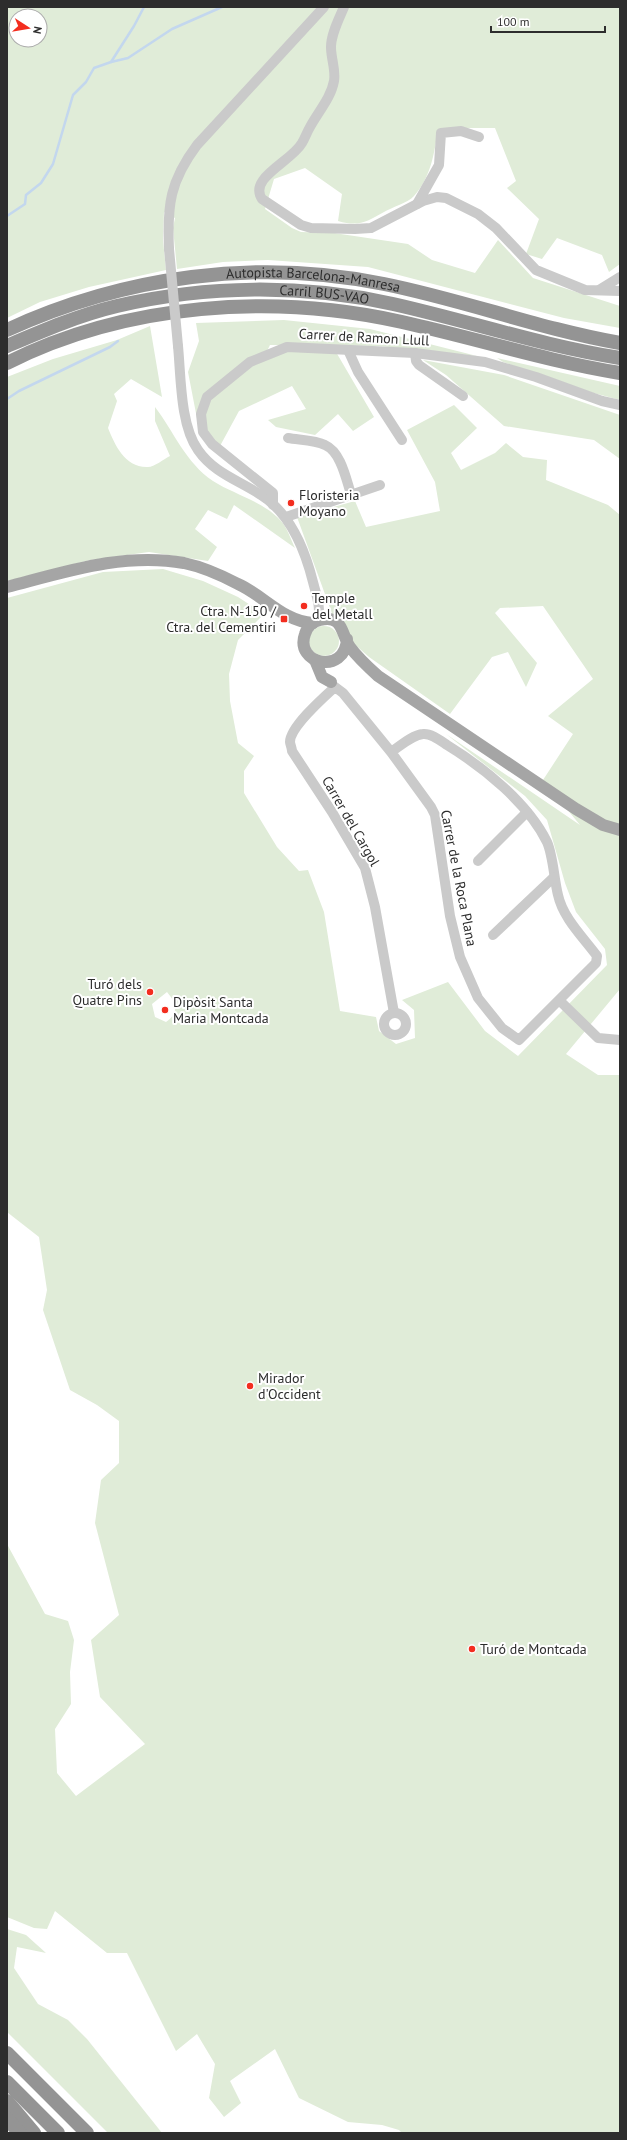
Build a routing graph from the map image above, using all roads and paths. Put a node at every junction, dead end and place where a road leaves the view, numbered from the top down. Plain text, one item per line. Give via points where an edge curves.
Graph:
1 (324, 7) edge
2 (344, 7) edge
3 (479, 137) dead end
4 (416, 204) junction
5 (620, 277) edge
6 (599, 290) junction
7 (620, 291) edge
8 (7, 330) edge
9 (620, 343) edge
10 (7, 346) edge
11 (348, 350) junction
12 (28, 353) junction
13 (414, 353) junction
14 (620, 358) edge
15 (7, 363) edge
16 (7, 368) edge
17 (620, 373) edge
18 (463, 396) dead end
19 (620, 405) edge
20 (288, 438) dead end
21 (402, 440) dead end
22 (380, 485) dead end
23 (351, 494) junction
24 (273, 504) junction
25 (286, 518) junction
26 (311, 576) junction
27 (7, 587) edge
28 (285, 614) junction
29 (330, 620) junction
30 (315, 622) junction
31 (347, 639) junction
32 (303, 640) junction
33 (336, 659) junction
34 (314, 660) junction
35 (360, 660) junction
36 (333, 685) junction
37 (391, 752) junction
38 (527, 812) junction
39 (620, 830) edge
40 (478, 861) dead end
41 (554, 877) junction
42 (493, 935) dead end
43 (560, 1001) junction
44 (394, 1013) dead end
45 (620, 1040) edge
46 (7, 2053) edge
47 (7, 2082) edge
48 (7, 2101) edge
49 (7, 2120) edge
50 (20, 2133) edge
51 (34, 2133) edge
52 (58, 2133) edge
53 (87, 2133) edge

1 - 24 street, bridge via 196,145 179,171 169,200 169,249 178,346 184,404 192,441 218,472 262,495
2 - 4 street via 332,37 335,71 327,99 298,149 292,157 264,178 258,186 258,193 262,199 294,222 311,228 371,228
3 - 4 street via 461,131 441,133 439,165
4 - 6 street via 437,196 456,202 496,228 536,270 585,290
5 - 6 street
6 - 7 street
8 - 9 highway, Autopista Barcelona-Manresa via 63,306 137,286 194,276 270,272 328,275 384,284 555,330
10 - 14 highway, Carril BUS-VAO via 41,331 116,306 186,294 244,290 309,291 366,299 573,350
11 - 13 street, Carrer de Ramon Llull
11 - 21 street via 358,372
11 - 24 street, Carrer de Ramon Llull via 287,347 250,362 207,397 201,414 203,432 212,444 273,493
12 - 15 highway, Autopista Barcelona-Manresa
12 - 16 highway
12 - 17 highway, Autopista Barcelona-Manresa via 81,334 137,319 212,308 269,307 326,310 383,318 554,360
13 - 18 street via 419,365
13 - 19 street, Carrer de Ramon Llull via 485,362 536,377 602,402
20 - 23 street via 325,445 334,452
22 - 23 street
23 - 25 street
24 - 25 street
25 - 26 street via 300,544
26 - 29 street
26 - 30 street via 319,606
27 - 28 main road via 98,564 126,560 169,561 186,563 228,579 264,598
28 - 30 main road via 299,622
28 - 32 main road
29 - 30 main road
29 - 31 main road via 340,626
30 - 32 main road via 306,631
31 - 33 main road via 345,648
31 - 35 main road
32 - 34 main road via 305,649
33 - 34 main road via 324,662
33 - 35 main road
33 - 36 main road
34 - 36 main road via 322,677
35 - 39 main road via 378,676 576,809 603,825
36 - 37 street, Carrer de la Roca Plana via 343,693
36 - 44 street, Carrer del Cargol via 293,732 290,742 292,751 332,812 364,868 375,907
37 - 38 street via 422,734 434,737 493,778
37 - 43 street, Carrer de la Roca Plana via 435,815 450,916 460,957 478,998 502,1028 519,1040
38 - 40 street
38 - 41 street via 547,842
41 - 42 street
41 - 43 street via 558,897 568,918 598,956 596,962
43 - 45 street via 598,1038
46 - 53 highway
47 - 52 highway
48 - 51 highway
49 - 50 highway

